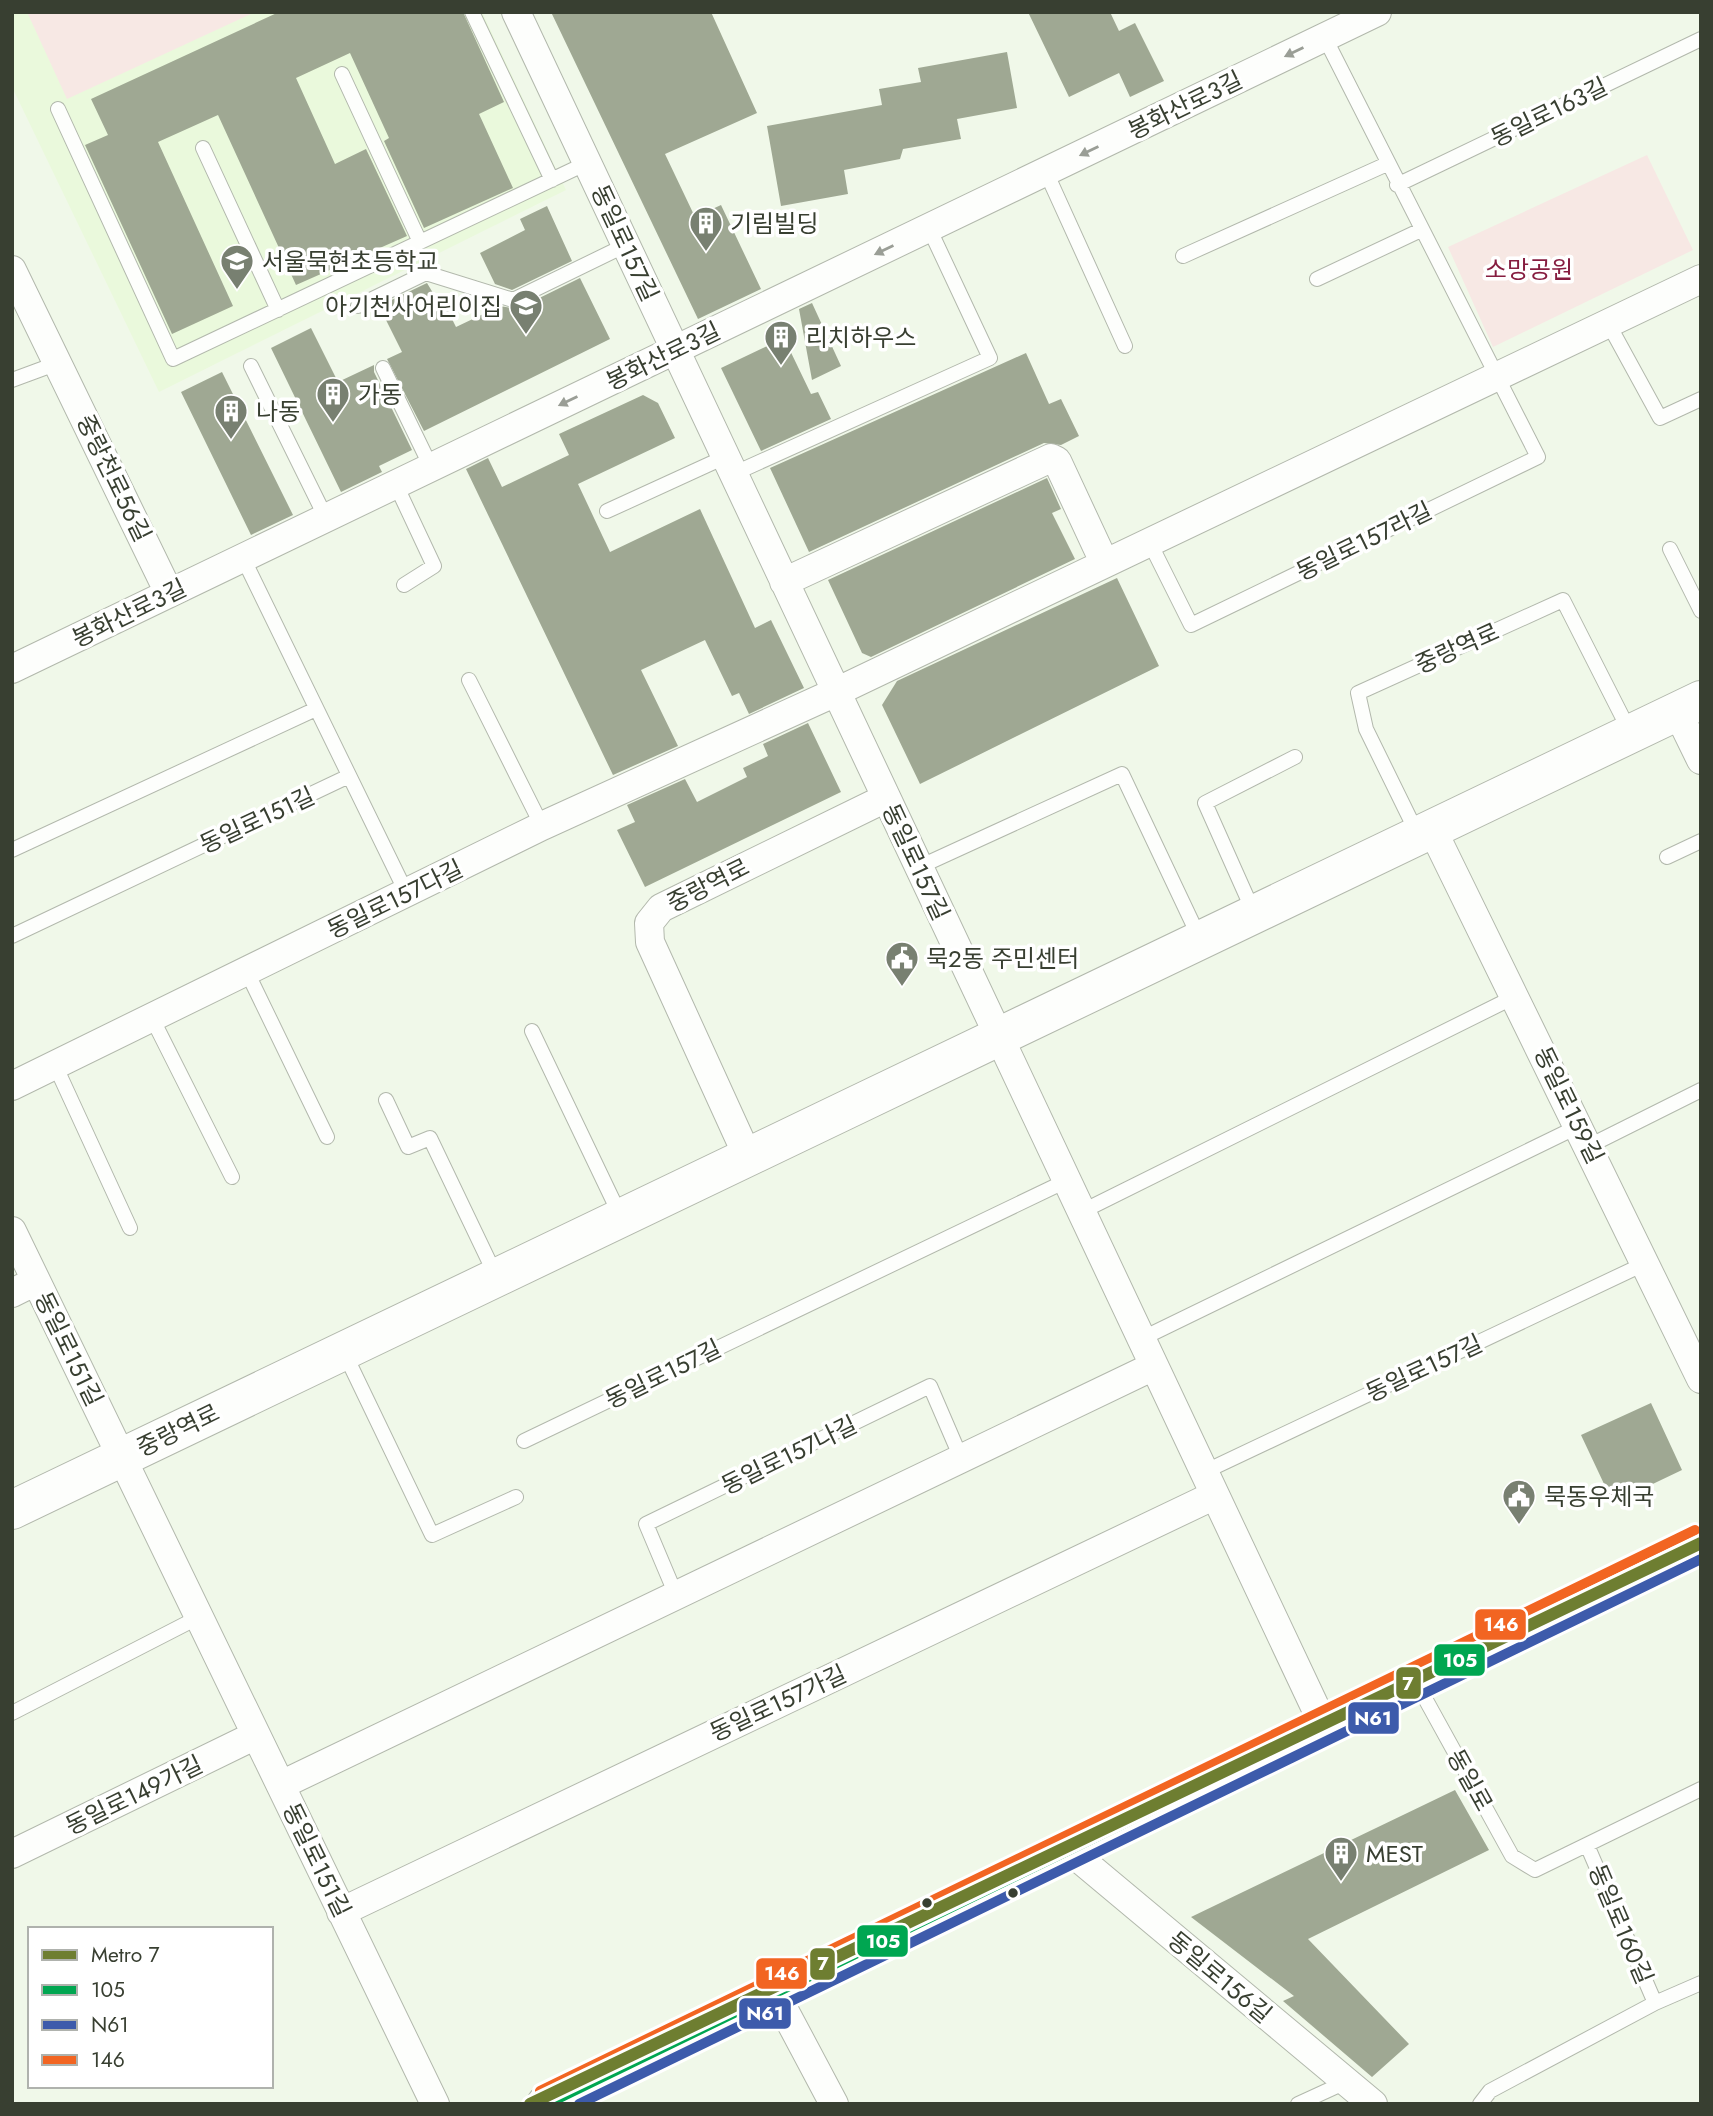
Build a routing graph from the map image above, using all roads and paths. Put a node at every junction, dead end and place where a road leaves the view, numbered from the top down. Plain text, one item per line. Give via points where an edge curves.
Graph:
1 (472, 12) edge
2 (516, 12) edge
3 (1377, 12) edge
4 (1325, 38) junction
5 (1701, 40) edge
6 (342, 74) dead end
7 (58, 109) dead end
8 (203, 148) dead end
9 (587, 163) junction
10 (1387, 164) junction
11 (1046, 172) junction
12 (552, 180) junction
13 (1397, 185) junction
14 (929, 228) junction
15 (1421, 230) junction
16 (420, 242) junction
17 (626, 245) junction
18 (1183, 256) dead end
19 (12, 270) edge
20 (1317, 279) dead end
21 (1701, 279) edge
22 (358, 306) dead end
23 (278, 310) junction
24 (1608, 323) junction
25 (1125, 346) dead end
26 (676, 350) junction
27 (58, 363) junction
28 (251, 366) dead end
29 (383, 368) dead end
30 (1496, 375) junction
31 (12, 380) edge
32 (1701, 399) edge
33 (729, 465) junction
34 (432, 467) junction
35 (396, 485) junction
36 (607, 511) dead end
37 (326, 518) junction
38 (1149, 541) junction
39 (1670, 550) dead end
40 (243, 558) junction
41 (1104, 562) junction
42 (784, 582) junction
43 (404, 585) dead end
44 (169, 593) junction
45 (1701, 611) edge
46 (13, 667) edge
47 (469, 680) dead end
48 (836, 692) junction
49 (1689, 705) edge
50 (316, 709) junction
51 (1630, 733) junction
52 (1295, 757) dead end
53 (1701, 760) edge
54 (349, 776) junction
55 (886, 798) junction
56 (542, 826) junction
57 (1426, 834) junction
58 (1701, 841) edge
59 (12, 850) edge
60 (1667, 857) dead end
61 (919, 867) junction
62 (407, 894) junction
63 (1254, 914) junction
64 (12, 936) edge
65 (1200, 940) junction
66 (247, 972) junction
67 (1516, 996) junction
68 (152, 1018) junction
69 (532, 1031) dead end
70 (999, 1038) junction
71 (55, 1065) junction
72 (12, 1086) edge
73 (1701, 1090) edge
74 (386, 1100) dead end
75 (1584, 1136) junction
76 (327, 1137) dead end
77 (747, 1155) junction
78 (232, 1177) dead end
79 (1066, 1181) junction
80 (1081, 1212) junction
81 (621, 1217) junction
82 (130, 1228) dead end
83 (12, 1231) edge
84 (1644, 1264) junction
85 (497, 1277) junction
86 (24, 1287) edge
87 (1141, 1339) junction
88 (344, 1351) junction
89 (1154, 1366) junction
90 (1701, 1379) edge
91 (524, 1441) dead end
92 (122, 1457) junction
93 (961, 1458) junction
94 (1209, 1484) junction
95 (516, 1497) dead end
96 (12, 1510) edge
97 (1699, 1548) edge
98 (676, 1595) junction
99 (199, 1617) junction
100 (1416, 1681) junction
101 (12, 1713) edge
102 (1324, 1726) junction
103 (256, 1735) junction
104 (281, 1785) junction
105 (1701, 1789) edge
106 (1587, 1845) junction
107 (1069, 1850) junction
108 (12, 1854) edge
109 (1535, 1870) joint
110 (341, 1912) junction
111 (1701, 1983) edge
112 (775, 1993) junction
113 (1655, 2003) junction
114 (1346, 2082) junction
115 (435, 2104) edge
116 (547, 2104) edge
117 (834, 2104) edge
118 (1298, 2104) edge
119 (1373, 2104) edge
120 (1480, 2104) edge

1 - 12 lane
2 - 9 street, 동일로157길
3 - 4 street, 봉화산로3길
4 - 10 lane
4 -> 11 street, 봉화산로3길
5 - 13 lane, 동일로163길
6 - 16 lane
7 - 23 lane via 173,359
8 - 23 lane
9 - 12 lane
9 - 17 street, 동일로157길
10 - 13 lane
10 - 18 lane
11 - 14 street, 봉화산로3길
11 - 25 lane
12 - 16 lane
13 - 15 lane
14 -> 26 street, 봉화산로3길
14 - 33 lane via 990,358
15 - 20 lane
15 - 30 lane
16 - 23 lane
17 - 22 lane via 513,300 426,273
17 - 26 street, 동일로157길
19 - 27 street, 중랑천로56길
21 - 24 street
24 - 30 street
24 - 32 lane via 1660,418
26 - 33 street, 동일로157길
26 -> 34 street, 봉화산로3길
27 - 31 lane
27 - 44 street, 중랑천로56길
28 - 37 lane
29 - 34 lane
30 - 38 street
30 - 38 lane, 동일로157라길 via 1538,457 1191,625
33 - 36 lane
33 - 42 street, 동일로157길
34 - 35 street, 봉화산로3길
35 - 37 street, 봉화산로3길
35 - 43 lane via 434,566
37 - 40 street, 봉화산로3길
38 - 41 street
39 - 45 lane
40 - 44 street, 봉화산로3길
40 - 50 lane
41 - 42 street via 1057,461 1051,458
41 - 48 street
42 - 48 street, 동일로157길
44 - 46 street, 봉화산로3길
47 - 56 lane
48 - 55 street, 동일로157길
48 - 56 street, 동일로157다길
49 - 51 street, 중랑역로
49 - 53 street
50 - 54 lane
50 - 59 lane
51 - 57 street, 중랑역로
51 - 57 lane, 중랑역로 via 1563,600 1358,693 1366,729
52 - 63 lane via 1205,803
54 - 62 lane
54 - 64 lane, 동일로151길
55 - 61 street, 동일로157길
55 - 77 street, 중랑역로 via 660,908 649,923 650,942
56 - 62 street, 동일로157다길
57 - 63 street, 중랑역로
57 - 67 street, 동일로159길
58 - 60 lane
61 - 65 lane via 1122,774
61 - 70 street, 동일로157길
62 - 66 street, 동일로157다길
63 - 65 street, 중랑역로
65 - 70 street, 중랑역로
66 - 68 street, 동일로157다길
66 - 76 lane
67 - 75 street, 동일로159길
67 - 80 lane
68 - 71 street, 동일로157다길
68 - 78 lane
69 - 81 lane
70 - 77 street, 중랑역로
70 - 79 street, 동일로157길
71 - 72 street, 동일로157다길
71 - 82 lane
73 - 75 lane
74 - 85 lane via 408,1147 430,1138
75 - 84 street, 동일로159길
75 - 87 lane
77 - 81 street, 중랑역로
79 - 80 street, 동일로157길
79 - 91 lane, 동일로157길
80 - 87 street, 동일로157길
81 - 85 street, 중랑역로
83 - 86 street, 동일로151길
84 - 90 street, 동일로159길
84 - 94 lane, 동일로157길
85 - 88 street, 중랑역로
86 - 92 street, 동일로151길
87 - 89 street, 동일로157길
88 - 92 street, 중랑역로
88 - 95 lane via 432,1535
89 - 93 street
89 - 94 street, 동일로157길
92 - 96 street, 중랑역로
92 - 99 street, 동일로151길
93 - 98 street
93 - 98 lane, 동일로157나길 via 930,1386 646,1524
94 - 102 street, 동일로157길
94 - 110 street, 동일로157가길
97 - 100 street
98 - 104 street
99 - 101 lane
99 - 103 street, 동일로151길
100 - 102 street
100 - 109 lane, 동일로 via 1511,1856
102 - 107 street
103 - 104 street, 동일로151길
103 - 108 street, 동일로149가길
104 - 110 street, 동일로151길
105 - 106 lane, 동일로160길
106 - 109 lane, 동일로160길
106 - 113 lane, 동일로160길
107 - 112 street
107 - 114 street, 동일로156길
110 - 115 street, 동일로151길
111 - 113 lane
112 - 116 street
112 - 117 street
113 - 120 lane via 1490,2091
114 - 118 lane
114 - 119 street, 동일로156길

